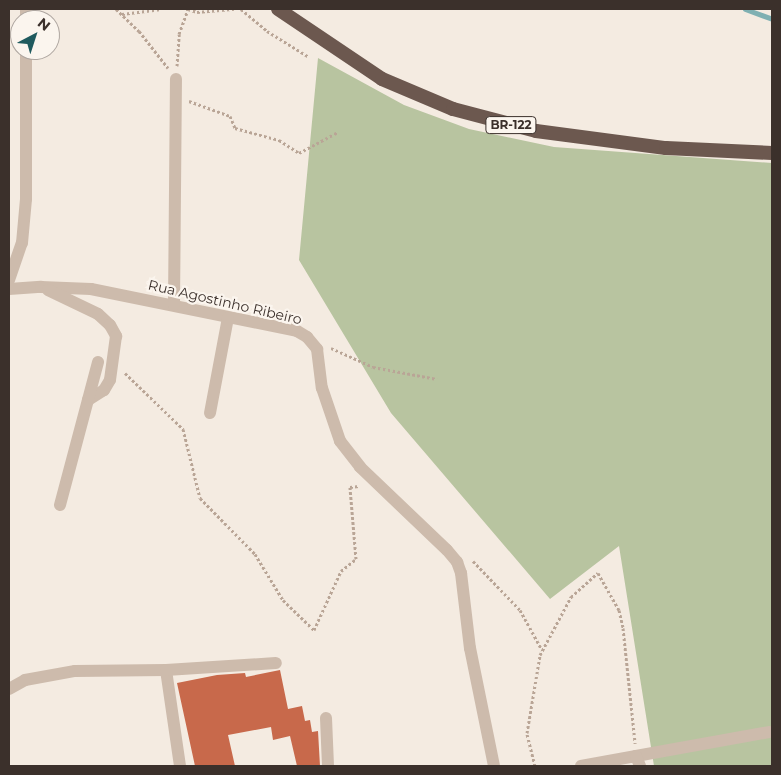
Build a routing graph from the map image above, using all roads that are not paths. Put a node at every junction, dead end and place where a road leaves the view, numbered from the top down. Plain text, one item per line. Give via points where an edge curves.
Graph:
1 (278, 9) edge
2 (26, 60) edge
3 (176, 79) road end
4 (772, 154) edge
5 (9, 280) edge
6 (41, 286) junction
7 (9, 289) edge
8 (174, 305) junction
9 (228, 318) junction
10 (98, 362) dead end
11 (88, 400) junction
12 (210, 413) dead end
13 (60, 505) dead end
14 (276, 663) dead end
15 (166, 670) junction
16 (9, 689) edge
17 (326, 718) dead end
18 (769, 732) dead end
19 (638, 761) edge
20 (180, 766) edge
21 (328, 766) edge
22 (494, 766) edge
23 (581, 766) edge

1 - 4 highway, BR-122 via 382,79 453,109 536,132 666,148
2 - 5 street via 26,199 22,243
3 - 8 street
6 - 7 street, Rua Agostinho Ribeiro
6 - 8 street, Rua Agostinho Ribeiro via 91,289
6 - 11 street via 98,314 116,336 110,380 104,390
8 - 9 street, Rua Agostinho Ribeiro
9 - 12 street
9 - 22 street, Rua Agostinho Ribeiro via 297,331 307,337 317,349 322,388 340,440 360,467 457,562 470,648
10 - 11 street
11 - 13 street
14 - 15 street
15 - 16 street via 75,671 25,680
15 - 20 street
17 - 21 street
18 - 19 street
19 - 23 street

